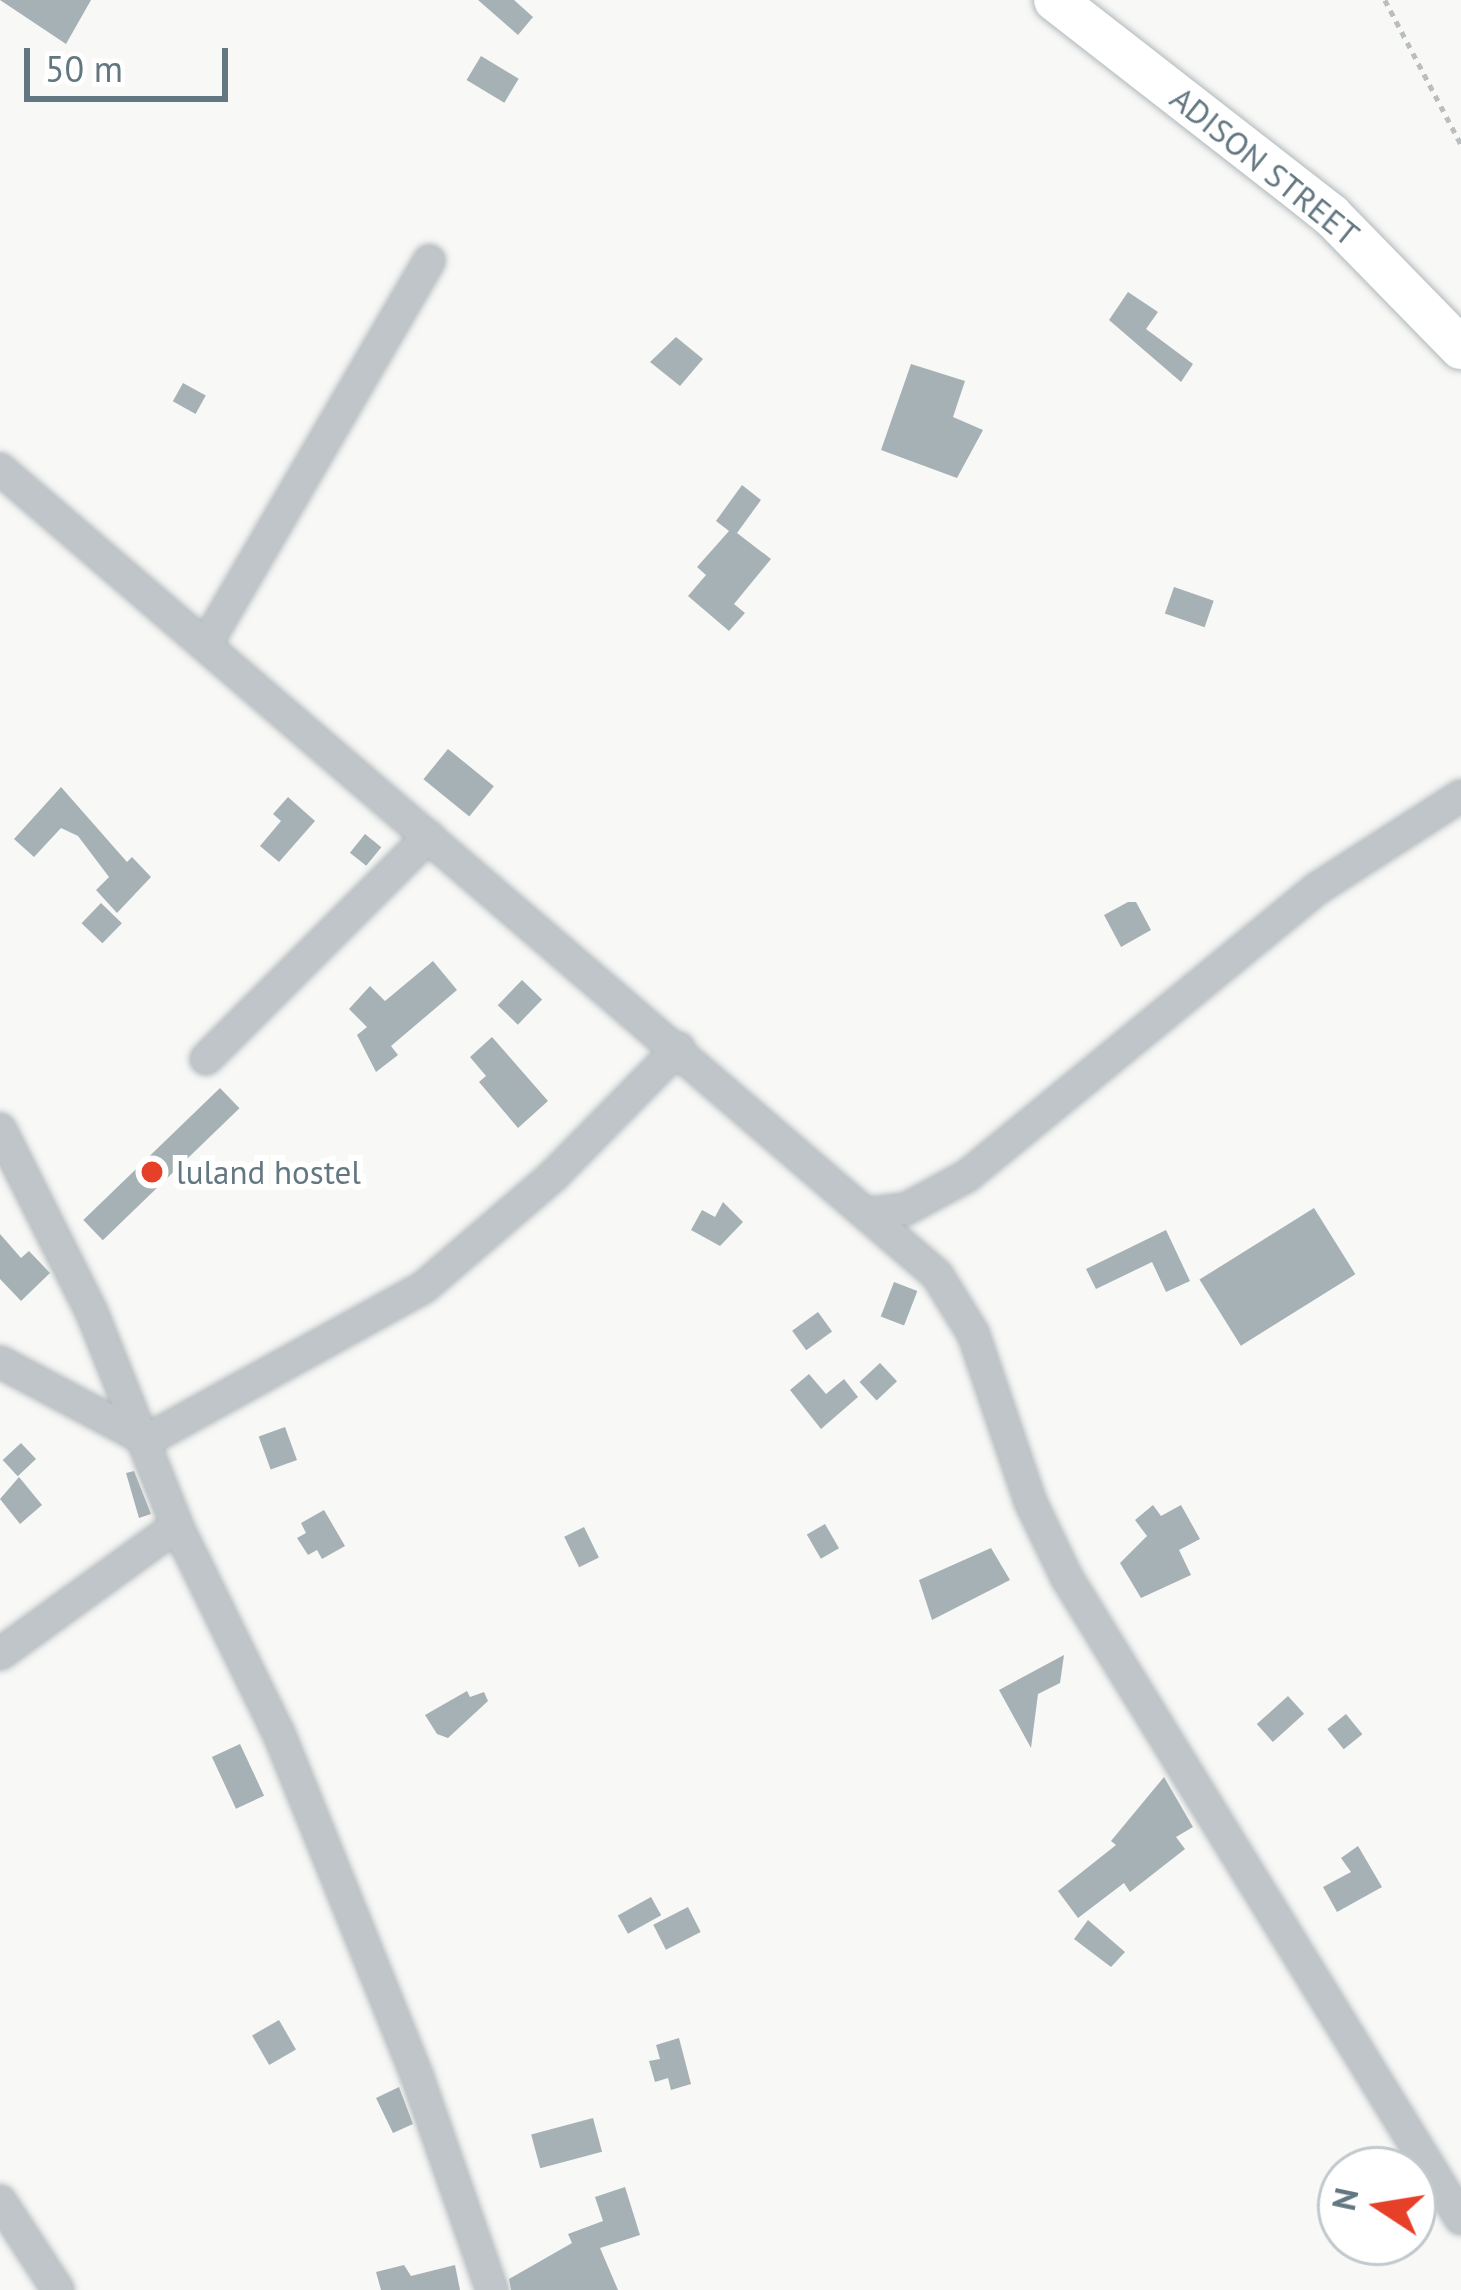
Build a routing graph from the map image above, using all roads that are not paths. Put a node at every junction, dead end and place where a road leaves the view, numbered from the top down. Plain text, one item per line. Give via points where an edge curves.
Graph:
1 (1055, 0) edge
2 (428, 260) dead end
3 (1461, 348) edge
4 (0, 469) edge
5 (208, 641) junction
6 (1461, 796) edge
7 (428, 836) junction
8 (679, 1048) junction
9 (206, 1059) dead end
10 (0, 1130) edge
11 (872, 1213) junction
12 (0, 1362) edge
13 (147, 1440) junction
14 (177, 1526) junction
15 (0, 1654) edge
16 (0, 2201) edge
17 (1461, 2219) edge
18 (58, 2290) edge
19 (492, 2290) edge

1 - 3 street, ADISON STREET via 1331,215
2 - 5 street
4 - 5 street
5 - 7 street
6 - 11 street via 1318,888 967,1176 906,1209
7 - 8 street
7 - 9 street
8 - 11 street
8 - 13 street via 554,1175 424,1287
10 - 13 street
11 - 17 street via 954,1296 1067,1579
12 - 13 street
13 - 14 street
14 - 15 street
14 - 19 street via 279,1734 417,2076
16 - 18 street

